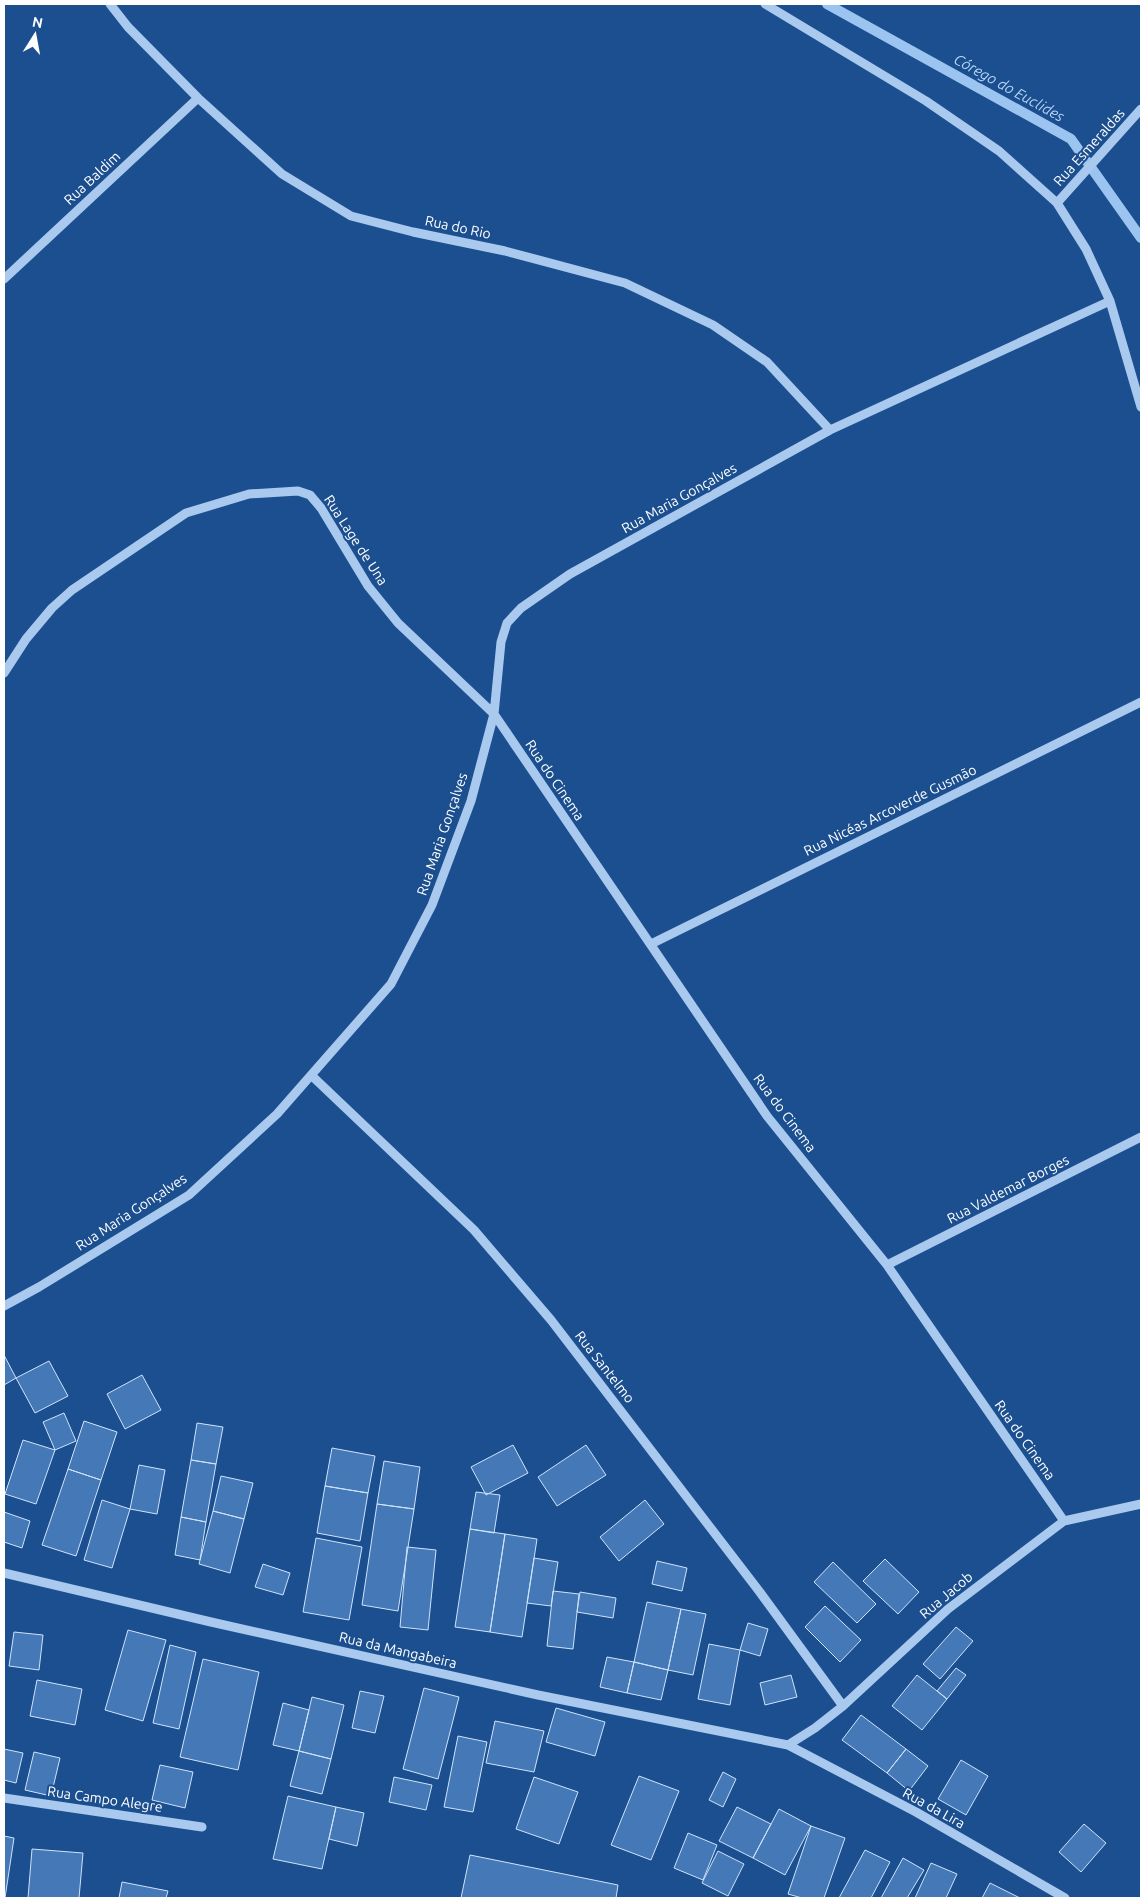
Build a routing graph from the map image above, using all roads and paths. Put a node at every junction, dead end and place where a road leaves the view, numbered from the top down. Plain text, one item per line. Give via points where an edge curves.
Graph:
1 (110, 4) edge
2 (765, 4) edge
3 (198, 98) junction
4 (1141, 109) edge
5 (1057, 203) junction
6 (4, 279) edge
7 (1110, 301) junction
8 (1141, 407) edge
9 (830, 430) junction
10 (4, 672) edge
11 (1141, 702) edge
12 (494, 714) junction
13 (651, 944) junction
14 (311, 1075) junction
15 (1141, 1137) edge
16 (887, 1265) junction
17 (4, 1306) edge
18 (1141, 1504) edge
19 (1064, 1521) junction
20 (4, 1573) edge
21 (843, 1706) junction
22 (788, 1745) junction
23 (4, 1798) edge
24 (202, 1827) dead end
25 (1065, 1898) edge

1 - 3 street, Rua do Rio via 128,27
2 - 5 street via 926,101 999,151
3 - 6 street, Rua Baldim
3 - 9 street, Rua do Rio via 282,174 352,216 625,282 713,325 767,362
4 - 5 street, Rua Esmeraldas
5 - 7 street via 1086,249
7 - 8 street
7 - 9 street, Rua Maria Gonçalves
9 - 12 street, Rua Maria Gonçalves via 570,574 521,608 507,623 500,642
10 - 12 street, Rua Lage de Una via 52,608 72,590 186,513 249,494 298,491 310,495 322,508 368,586 398,623
11 - 13 street, Rua Nicéas Arcoverde Gusmão
12 - 13 street, Rua do Cinema
12 - 14 street, Rua Maria Gonçalves via 471,801 432,905 391,984
13 - 16 street, Rua do Cinema via 767,1116
14 - 17 street, Rua Maria Gonçalves via 277,1114 189,1194
14 - 21 street, Rua Santelmo via 474,1230 552,1320
15 - 16 street, Rua Valdemar Borges
16 - 19 street, Rua do Cinema
18 - 19 street, Rua Jacob
19 - 21 street, Rua Jacob via 948,1608
20 - 22 street, Rua da Mangabeira via 538,1695
21 - 22 street, Rua Jacob
22 - 25 street, Rua da Lira via 916,1812
23 - 24 street, Rua Campo Alegre

